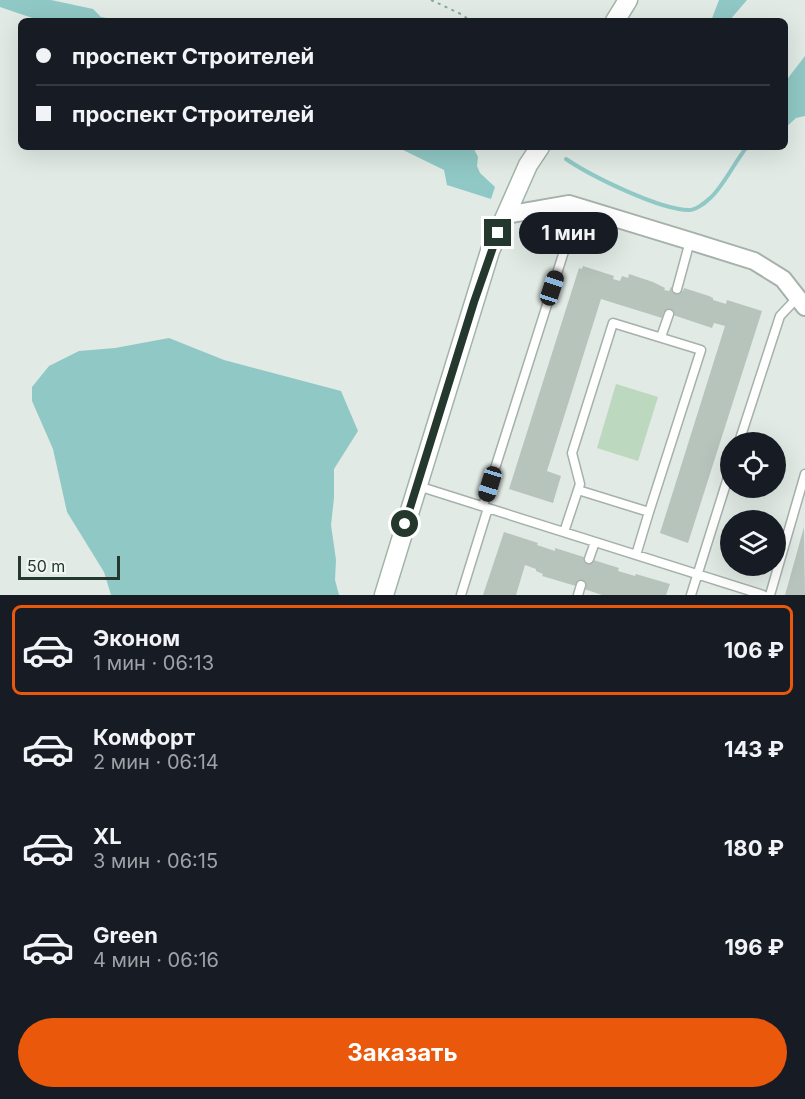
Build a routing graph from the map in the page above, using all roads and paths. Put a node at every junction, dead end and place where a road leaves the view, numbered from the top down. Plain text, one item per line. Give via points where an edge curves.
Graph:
1 (431, 0) edge
2 (465, 18) edge
3 (538, 150) edge
4 (506, 215) junction
5 (690, 241) junction
6 (566, 245) dead end
7 (677, 289) dead end
8 (802, 302) edge
9 (669, 314) dead end
10 (661, 337) junction
11 (743, 432) edge
12 (805, 474) edge
13 (417, 486) junction
14 (578, 490) junction
15 (722, 498) edge
16 (486, 507) junction
17 (649, 512) junction
18 (564, 532) junction
19 (595, 542) junction
20 (636, 555) junction
21 (589, 559) dead end
22 (698, 574) junction
23 (581, 585) dead end
24 (384, 595) edge
25 (461, 595) edge
26 (578, 595) edge
27 (691, 595) edge
28 (763, 595) edge
29 (770, 595) edge

1 - 2 path
3 - 4 street
4 - 5 street via 569,204
4 - 13 street via 487,261
5 - 7 lane
5 - 8 street via 754,261 783,279
6 - 16 lane
8 - 11 lane via 780,316
9 - 10 lane
10 - 14 lane via 613,323 572,453
10 - 17 lane via 701,350
12 - 29 lane
13 - 16 lane
13 - 24 street
14 - 17 lane
14 - 18 lane
15 - 22 lane
16 - 18 lane
16 - 25 lane
17 - 20 lane
18 - 19 lane
19 - 20 lane
19 - 21 lane
20 - 22 lane
22 - 27 lane
22 - 28 lane
23 - 26 lane

